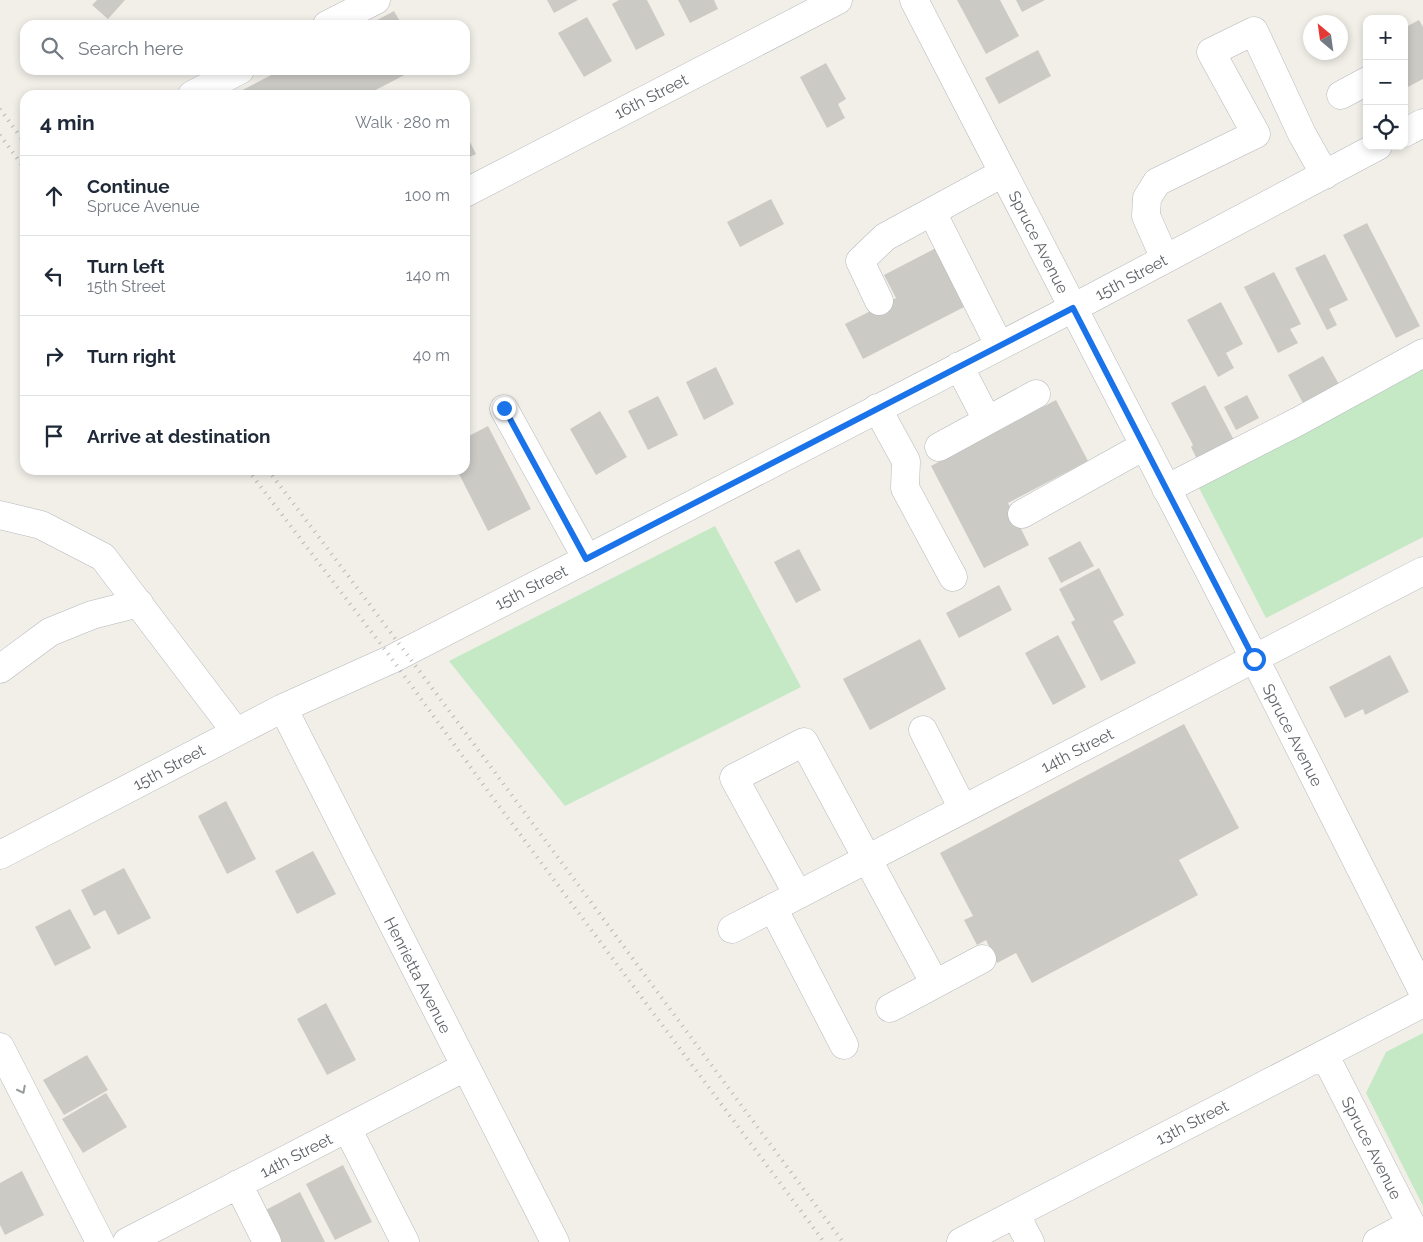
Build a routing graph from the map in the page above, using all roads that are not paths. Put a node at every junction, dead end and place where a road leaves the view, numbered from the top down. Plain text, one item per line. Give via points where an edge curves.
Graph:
1 (376, 0) edge
2 (838, 0) edge
3 (914, 0) edge
4 (338, 20) edge
5 (230, 75) edge
6 (202, 90) edge
7 (1423, 123) edge
8 (1408, 131) edge
9 (1371, 150) edge
10 (1003, 174) junction
11 (1325, 175) junction
12 (470, 190) edge
13 (932, 212) junction
14 (1165, 259) junction
15 (879, 302) dead end
16 (1073, 308) junction
17 (999, 345) junction
18 (1423, 353) edge
19 (959, 366) junction
20 (1036, 394) dead end
21 (504, 408) dead end
22 (877, 408) junction
23 (987, 420) junction
24 (1144, 446) junction
25 (939, 447) dead end
26 (1166, 489) junction
27 (1022, 514) dead end
28 (0, 515) edge
29 (586, 559) junction
30 (1423, 572) edge
31 (953, 577) dead end
32 (139, 602) junction
33 (1254, 659) junction
34 (0, 669) edge
35 (283, 708) junction
36 (922, 730) dead end
37 (236, 732) junction
38 (963, 809) junction
39 (0, 856) edge
40 (869, 858) junction
41 (798, 895) junction
42 (773, 908) junction
43 (732, 929) dead end
44 (982, 960) dead end
45 (935, 984) junction
46 (1423, 992) edge
47 (1423, 1003) edge
48 (890, 1008) dead end
49 (844, 1045) dead end
50 (0, 1047) edge
51 (1324, 1054) junction
52 (465, 1067) junction
53 (347, 1128) junction
54 (238, 1184) junction
55 (1015, 1214) junction
56 (1416, 1233) edge
57 (100, 1242) edge
58 (127, 1242) edge
59 (267, 1242) edge
60 (405, 1242) edge
61 (555, 1242) edge
62 (961, 1242) edge
63 (1030, 1242) edge
64 (1377, 1242) edge

1 - 4 street
2 - 12 street, 16th Street
3 - 10 street, Spruce Avenue
5 - 6 street
7 - 8 street
9 - 11 street, 15th Street
10 - 13 street
10 - 16 street, Spruce Avenue
11 - 14 street, 15th Street
11 - 14 street via 1302,134 1254,30 1211,52 1256,134 1157,182 1147,198 1146,216
13 - 15 street via 885,237 860,261
13 - 17 street
14 - 16 street, 15th Street
16 - 17 street, 15th Street
16 - 24 street, Spruce Avenue
17 - 19 street, 15th Street
18 - 26 street
19 - 22 street, 15th Street
19 - 23 street
20 - 23 street
21 - 29 street
22 - 29 street, 15th Street
22 - 31 street via 906,461 906,488
23 - 25 street
24 - 26 street, Spruce Avenue
24 - 27 street
26 - 33 street, Spruce Avenue
28 - 32 street via 41,526 103,557
29 - 35 street, 15th Street via 392,658
30 - 33 street, 14th Street
32 - 34 street via 92,615 50,632
32 - 37 street
33 - 38 street, 14th Street
33 - 46 street, Spruce Avenue
35 - 37 street, 15th Street
35 - 52 street, Henrietta Avenue
36 - 38 street
37 - 39 street, 15th Street
38 - 40 street, 14th Street
40 - 41 street, 14th Street
40 - 41 street via 804,742 734,778
40 - 45 street
41 - 42 street, 14th Street
42 - 43 street, 14th Street
42 - 49 street
44 - 45 street
45 - 48 street
47 - 51 street, 13th Street
50 -> 57 street
51 - 55 street, 13th Street
51 - 56 street, Spruce Avenue
52 - 53 street, 14th Street
52 - 61 street, Henrietta Avenue
53 - 54 street, 14th Street
53 - 60 street
54 - 58 street, 14th Street
54 - 59 street
55 - 62 street, 13th Street
55 - 63 street
56 - 64 street

